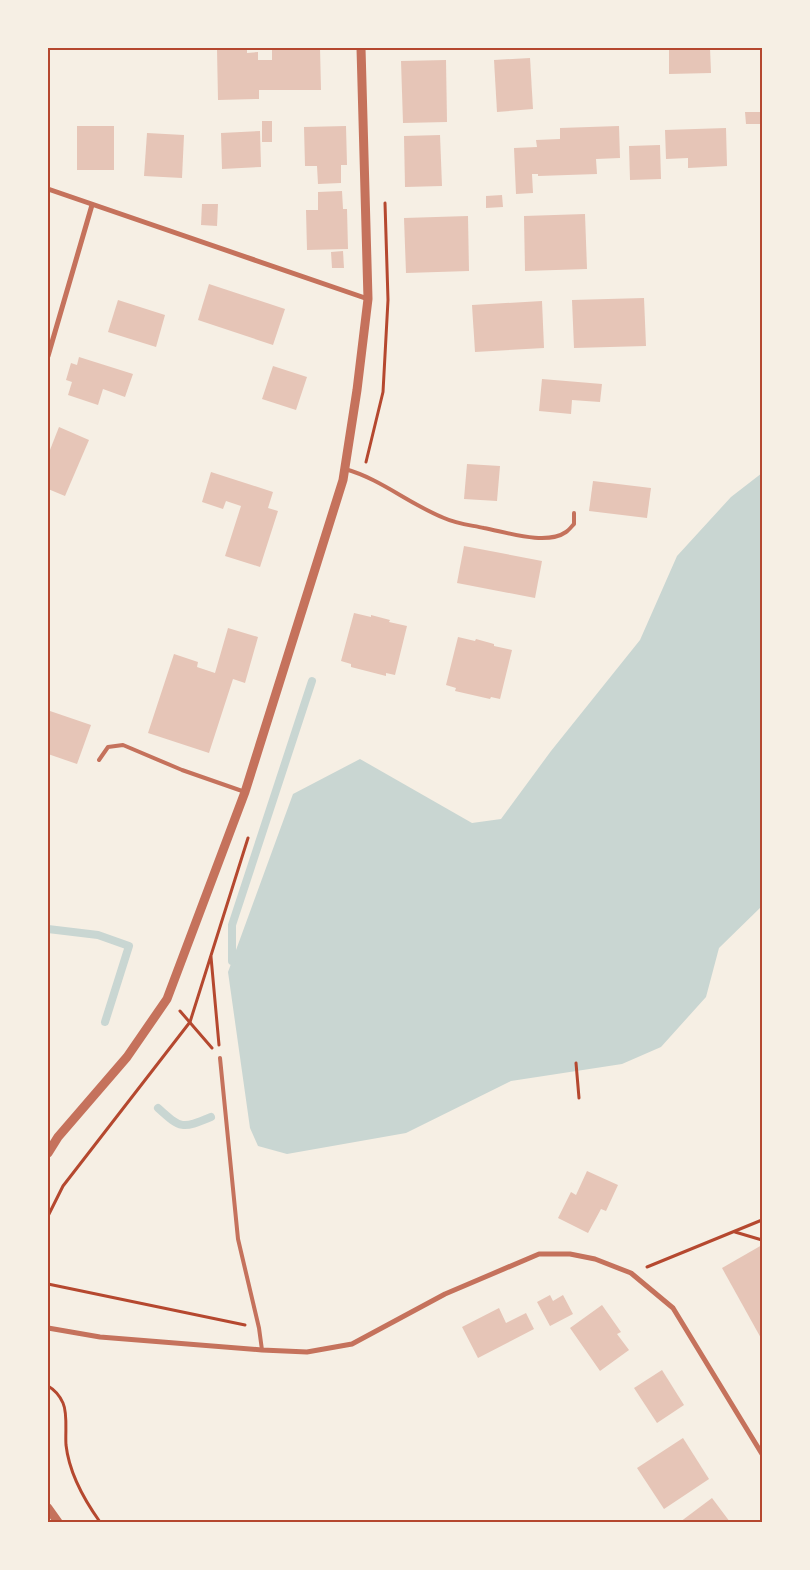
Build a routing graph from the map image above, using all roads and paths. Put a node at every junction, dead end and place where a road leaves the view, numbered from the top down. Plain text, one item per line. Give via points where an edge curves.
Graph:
1 (361, 48) edge
2 (48, 189) edge
3 (92, 205) junction
4 (368, 299) junction
5 (48, 356) edge
6 (345, 469) junction
7 (574, 513) dead end
8 (99, 760) dead end
9 (245, 792) junction
10 (211, 955) dead end
11 (167, 999) junction
12 (220, 1058) junction
13 (576, 1063) dead end
14 (579, 1098) dead end
15 (48, 1153) edge
16 (762, 1220) edge
17 (735, 1232) junction
18 (762, 1240) edge
19 (630, 1274) junction
20 (48, 1284) edge
21 (48, 1328) edge
22 (259, 1328) junction
23 (262, 1350) junction
24 (48, 1386) edge
25 (762, 1454) edge
26 (48, 1508) edge
27 (58, 1522) edge
28 (100, 1522) edge

1 - 4 street
2 - 3 street
3 - 4 street
3 - 5 street
4 - 6 street
6 - 7 lane via 363,474 442,518 512,534 537,538 557,536 574,524
6 - 9 street
8 - 9 lane via 108,747 123,745
9 - 11 street
10 - 12 path
11 - 12 path
11 - 15 street via 127,1057
12 - 22 lane via 238,1239
13 - 14 path
16 - 17 path
17 - 18 path
17 - 19 path
19 - 23 street via 595,1259 570,1254 540,1254 445,1294 352,1344 307,1352
19 - 25 street via 673,1308
20 - 22 path
21 - 23 street via 100,1337
22 - 23 lane
24 - 28 path via 56,1391 64,1405 69,1458 81,1491
26 - 27 street

